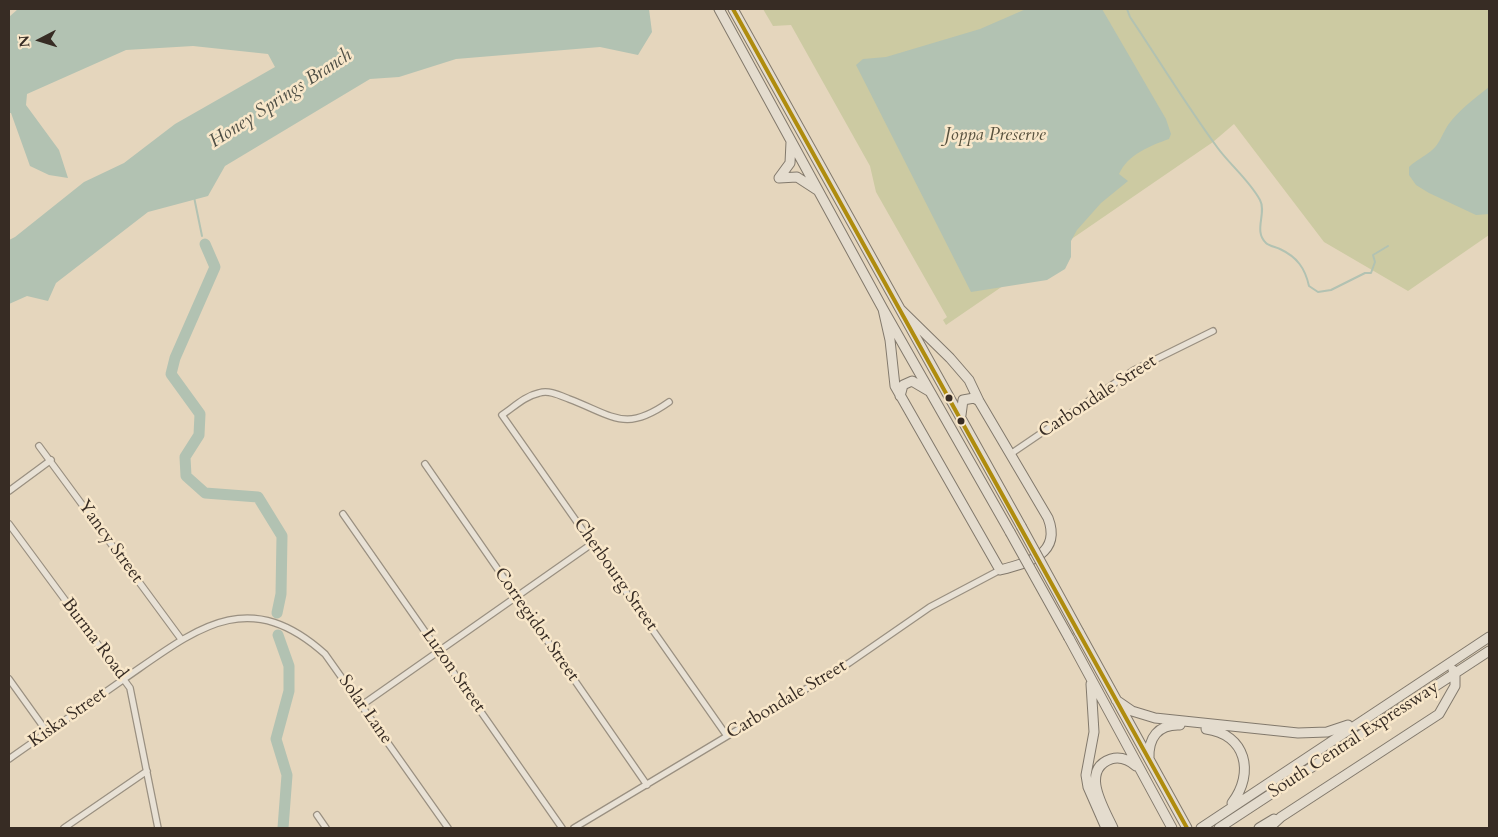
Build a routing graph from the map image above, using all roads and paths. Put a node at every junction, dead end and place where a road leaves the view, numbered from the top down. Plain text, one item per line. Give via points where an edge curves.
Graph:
1 (719, 9) edge
2 (732, 9) edge
3 (790, 139) junction
4 (804, 166) junction
5 (818, 191) junction
6 (837, 198) junction
7 (883, 308) junction
8 (900, 309) junction
9 (1212, 331) dead end
10 (933, 395) junction
11 (900, 396) junction
12 (979, 401) junction
13 (669, 402) dead end
14 (961, 418) junction
15 (39, 446) dead end
16 (1012, 453) junction
17 (51, 460) junction
18 (425, 464) dead end
19 (9, 491) edge
20 (343, 514) dead end
21 (9, 524) edge
22 (593, 543) junction
23 (1000, 570) junction
24 (516, 598) junction
25 (260, 620) joint
26 (1489, 637) edge
27 (181, 639) junction
28 (1489, 651) edge
29 (440, 652) junction
30 (1448, 663) junction
31 (1455, 673) junction
32 (9, 679) edge
33 (124, 679) junction
34 (1090, 679) junction
35 (1116, 700) junction
36 (362, 705) junction
37 (1367, 717) junction
38 (47, 732) junction
39 (727, 736) junction
40 (9, 759) edge
41 (1149, 759) junction
42 (1139, 769) junction
43 (147, 771) junction
44 (647, 785) junction
45 (1227, 810) junction
46 (317, 815) dead end
47 (1281, 817) junction
48 (64, 828) edge
49 (158, 828) edge
50 (326, 828) edge
51 (448, 828) edge
52 (562, 828) edge
53 (574, 828) edge
54 (1106, 828) edge
55 (1113, 828) edge
56 (1172, 828) edge
57 (1187, 828) edge
58 (1200, 828) edge
59 (1219, 828) edge
60 (1259, 828) edge
61 (1269, 828) edge

1 - 3 main road
2 - 6 main road
3 - 4 main road
3 - 5 main road via 790,163 778,178 797,177
4 - 5 main road
4 - 6 main road via 813,169
5 - 7 main road
6 - 8 main road
7 - 10 main road
7 - 11 main road via 894,379
8 - 12 main road via 959,368
8 - 14 main road
9 - 16 street, Carbondale Street via 1134,370
10 - 11 main road via 912,381 903,385
10 - 34 main road, bridge
11 - 23 main road
12 - 14 main road via 974,398 963,400
12 - 16 main road
13 - 22 street, Cherbourg Street via 632,421 559,395 540,392 502,414
14 - 35 main road, bridge
15 - 17 street, Yancy Street
16 - 23 main road via 1048,518 1053,538 1042,554
17 - 19 street
17 - 27 street, Yancy Street
18 - 24 street, Corregidor Street
20 - 29 street, Luzon Street
21 - 33 street, Burma Road
22 - 24 street
22 - 39 street, Cherbourg Street
23 - 39 street, Carbondale Street via 930,607 849,663
24 - 29 street
24 - 44 street, Corregidor Street
25 - 27 street, Kiska Street via 220,621
25 - 36 street, Solar Lane via 292,629 309,640 325,654
26 - 30 main road, South Central Expressway
27 - 33 street, Kiska Street
28 - 31 main road, South Central Expressway
29 - 36 street
29 - 52 street, Luzon Street
30 - 31 main road
30 - 37 main road, South Central Expressway
31 - 47 main road via 1455,686 1439,714
31 - 59 main road, South Central Expressway
32 - 38 street
33 - 38 street, Kiska Street
33 - 43 street, Burma Road via 130,688
34 - 42 main road
34 - 54 main road via 1094,732 1086,775
35 - 37 main road via 1132,711 1155,718 1298,733 1326,732
35 - 41 main road
36 - 51 street, Solar Lane
37 - 45 main road, South Central Expressway
38 - 40 street, Kiska Street
39 - 44 street, Carbondale Street
41 - 45 main road via 1154,735 1170,726 1214,730 1229,738 1244,758 1245,777 1238,796
41 - 57 main road
42 - 55 main road via 1129,760 1118,758 1103,764 1096,775 1097,792
42 - 56 main road
43 - 48 street
43 - 49 street, Burma Road
44 - 53 street, Carbondale Street
45 - 58 main road, South Central Expressway
46 - 50 street
47 - 60 main road
47 - 61 main road

